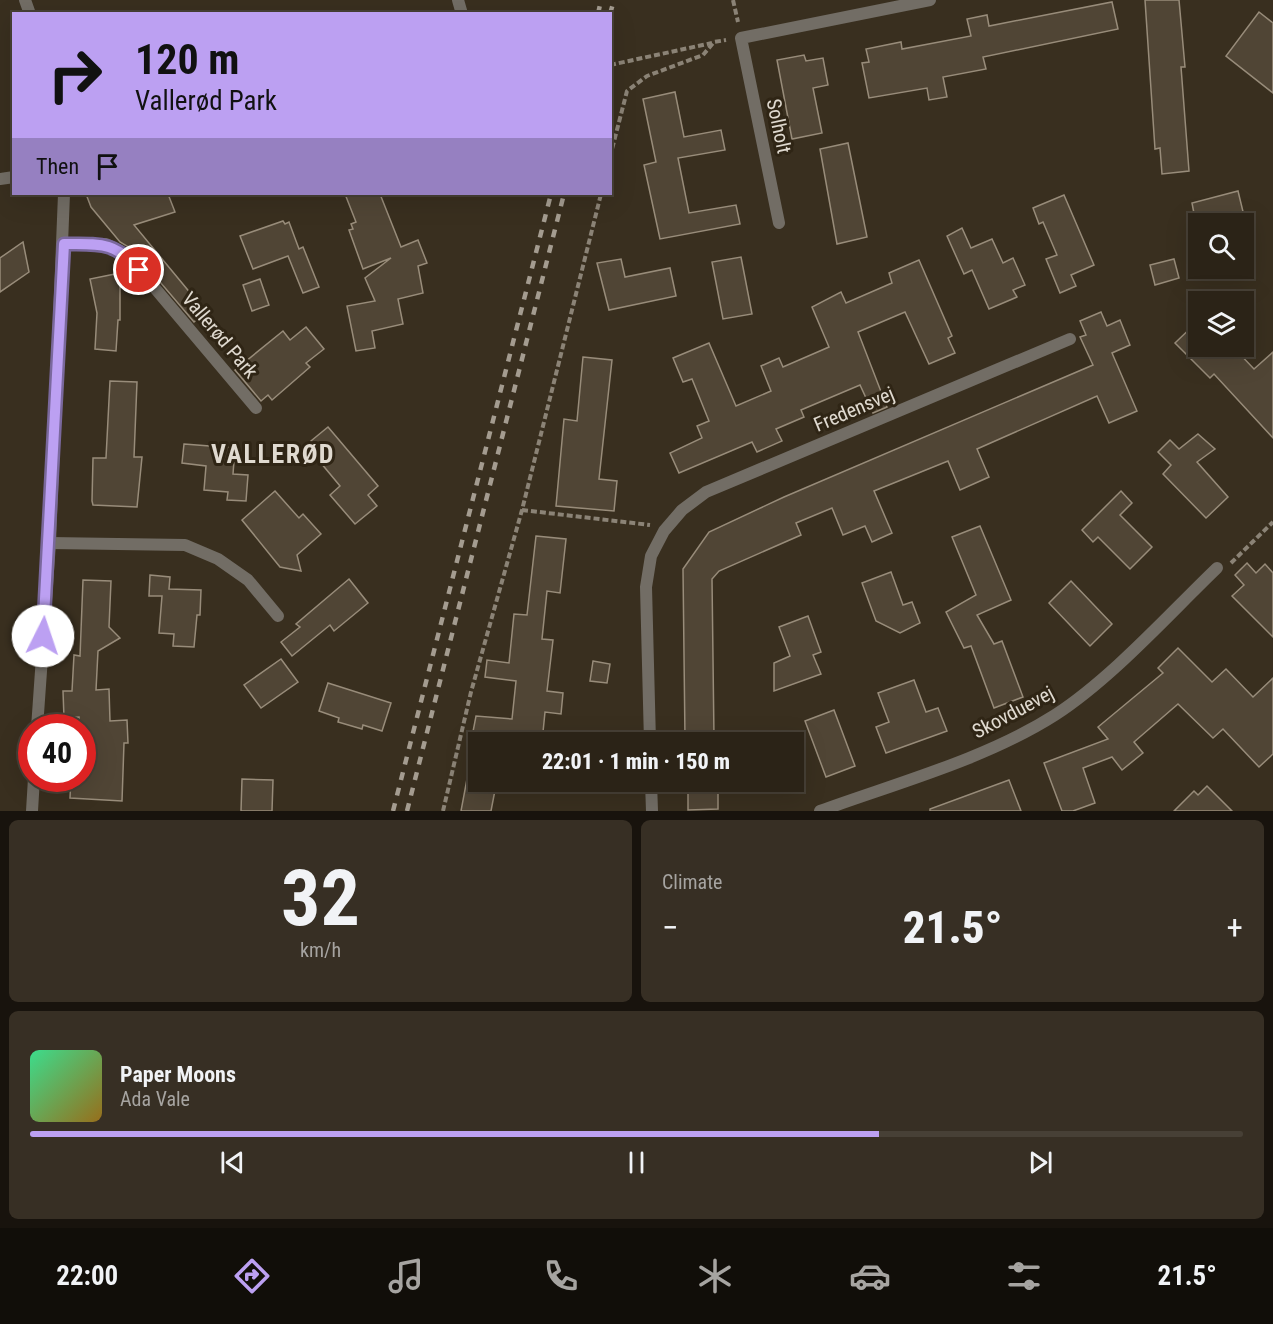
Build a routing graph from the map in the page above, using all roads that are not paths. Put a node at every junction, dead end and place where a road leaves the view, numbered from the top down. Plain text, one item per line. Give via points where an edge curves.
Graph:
1 (930, 0) edge
2 (64, 195) edge
3 (779, 223) dead end
4 (64, 244) junction
5 (1070, 339) dead end
6 (256, 408) dead end
7 (50, 543) junction
8 (1217, 568) road end
9 (278, 616) dead end
10 (38, 714) edge
11 (650, 732) edge
12 (33, 792) edge
13 (651, 792) edge
14 (32, 811) edge
15 (652, 811) edge
16 (820, 811) edge

1 - 3 street, Solholt via 741,38
2 - 4 street
4 - 6 street, Vallerød Park via 106,244 126,254
4 - 7 street
5 - 11 street, Fredensvej via 705,492 682,510 664,531 651,556 646,587
7 - 9 street via 185,545 218,559 248,580
7 - 10 street
8 - 16 street, Skovduevej via 1107,674 1056,714 996,746
12 - 14 street
13 - 15 street

